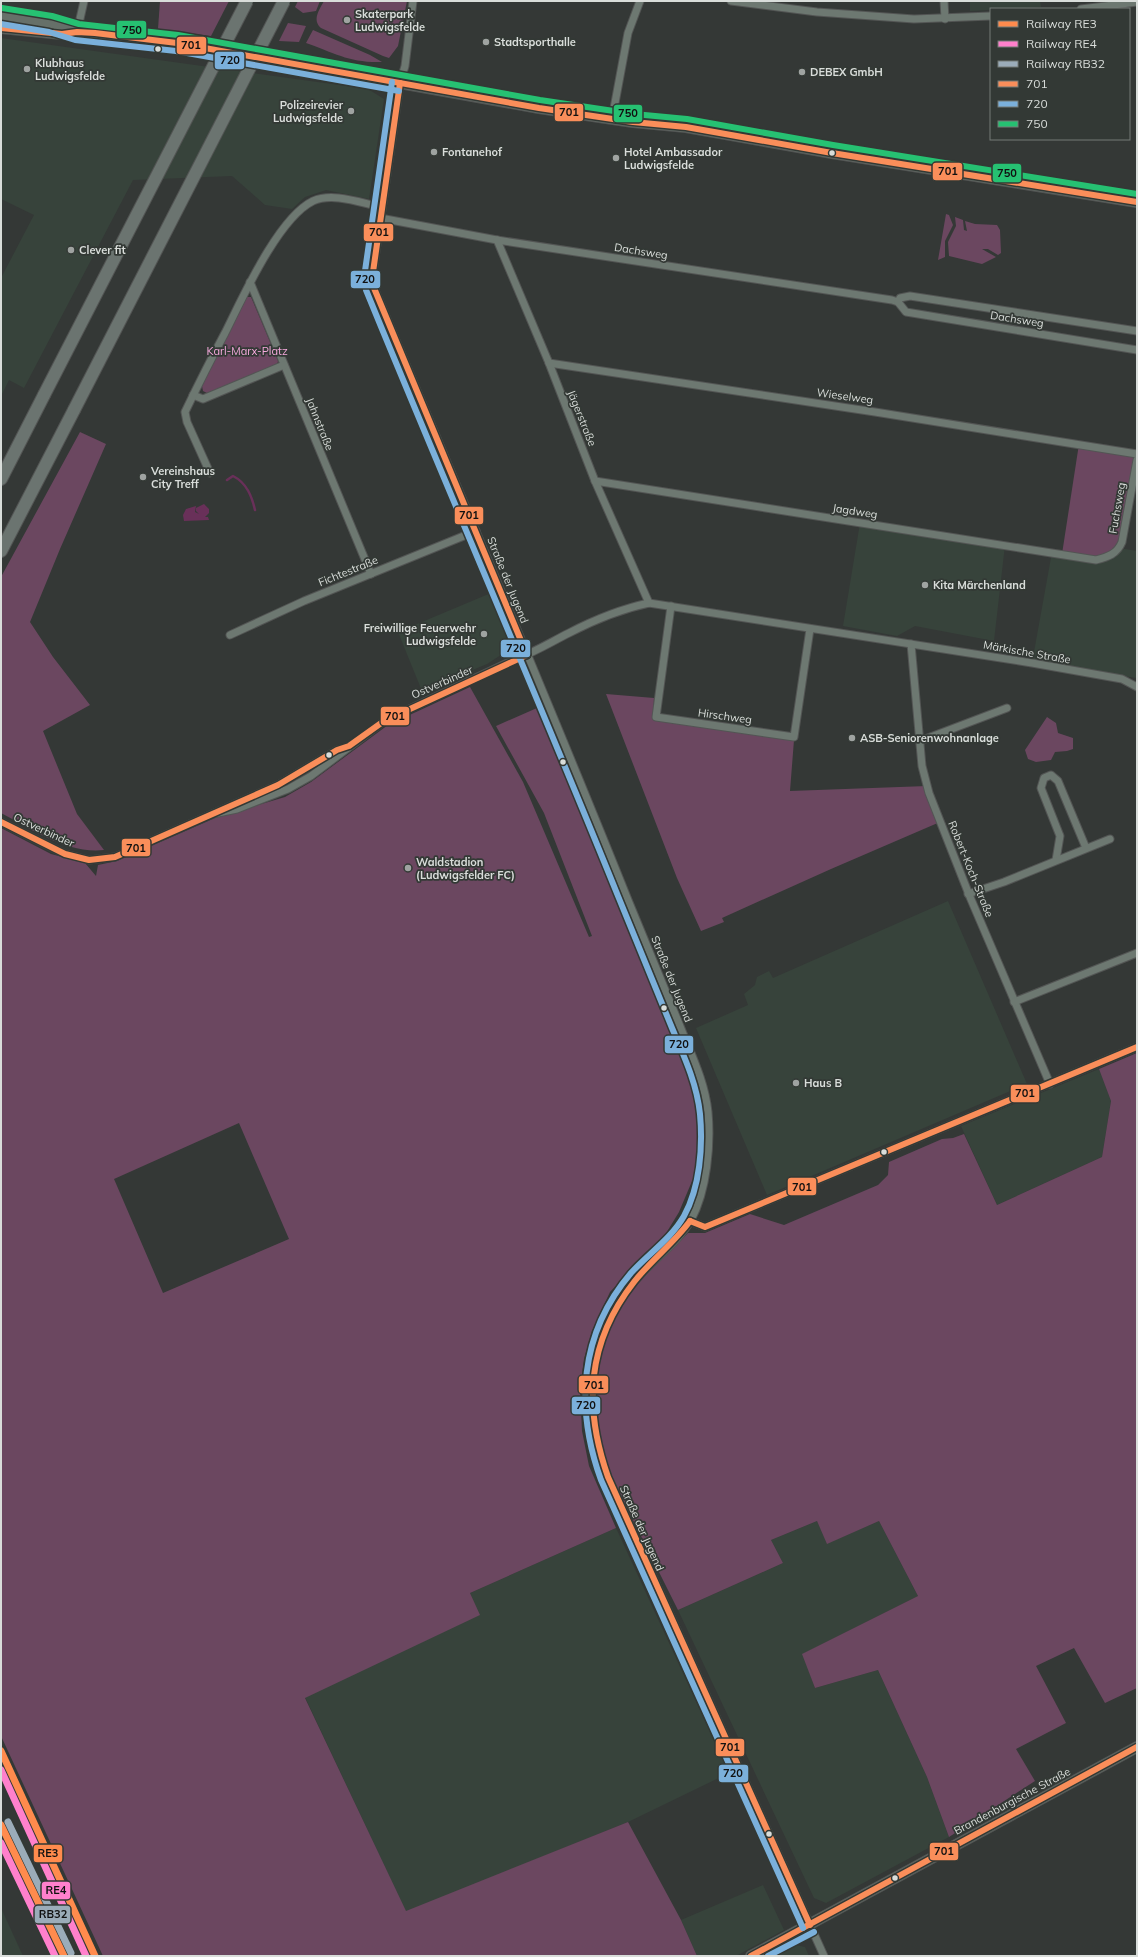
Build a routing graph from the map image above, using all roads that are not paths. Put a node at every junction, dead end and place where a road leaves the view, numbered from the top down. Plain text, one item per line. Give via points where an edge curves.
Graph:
1 (84, 1) edge
2 (247, 1) edge
3 (284, 1) edge
4 (413, 1) edge
5 (640, 1) edge
6 (731, 1) edge
7 (944, 1) edge
8 (1134, 2) edge
9 (1089, 8) edge
10 (1, 16) edge
11 (990, 16) edge
12 (945, 19) junction
13 (1, 28) edge
14 (77, 32) junction
15 (400, 83) junction
16 (612, 119) junction
17 (1137, 202) edge
18 (382, 207) junction
19 (380, 218) junction
20 (497, 240) junction
21 (250, 282) junction
22 (898, 302) junction
23 (1137, 331) edge
24 (1137, 350) edge
25 (548, 363) junction
26 (284, 365) junction
27 (193, 395) junction
28 (1137, 454) edge
29 (1137, 460) edge
30 (210, 473) dead end
31 (1, 479) edge
32 (595, 481) junction
33 (476, 531) junction
34 (1, 550) edge
35 (1111, 556) joint
36 (371, 574) junction
37 (649, 603) junction
38 (671, 606) junction
39 (810, 629) junction
40 (230, 635) dead end
41 (911, 644) junction
42 (527, 655) junction
43 (1137, 687) edge
44 (1007, 708) dead end
45 (920, 741) junction
46 (1, 822) edge
47 (1110, 839) dead end
48 (1086, 848) junction
49 (1056, 860) junction
50 (968, 894) junction
51 (1137, 953) edge
52 (1014, 1002) junction
53 (1137, 1047) edge
54 (1050, 1084) junction
55 (690, 1221) junction
56 (1137, 1748) edge
57 (810, 1925) junction
58 (751, 1956) edge
59 (824, 1956) edge

1 - 14 street
2 - 31 highway, bridge
3 - 34 highway, bridge
4 - 15 street, Straße der Jugend via 405,66
5 - 16 street via 628,33
6 - 12 street via 852,16
7 - 12 street
8 - 9 street
10 - 14 main road via 51,24
11 - 12 street
13 - 14 main road via 62,34
14 - 15 main road via 176,43
15 - 16 main road
15 - 18 street, Straße der Jugend
16 - 17 main road via 686,127
18 - 19 street, Straße der Jugend
18 - 21 street via 334,198 313,202 302,209 269,248
19 - 20 street, Dachsweg
19 - 33 street, Straße der Jugend via 373,272 374,288
20 - 22 street, Dachsweg
20 - 25 street, Jägerstraße
21 - 26 street, Jahnstraße
21 - 27 street
22 - 23 street, Dachsweg via 900,298 910,296
22 - 24 street, Dachsweg via 906,312
25 - 28 street, Wieselweg
25 - 32 street, Jägerstraße
26 - 27 street via 203,399
26 - 36 street, Jahnstraße
27 - 30 street via 185,417
29 - 35 street, Fuchsweg via 1126,530 1119,548
32 - 35 street, Jagdweg via 1052,552 1082,559 1096,560
32 - 37 street, Jägerstraße
33 - 36 street, Fichtestraße
33 - 42 street, Straße der Jugend
36 - 40 street, Fichtestraße
37 - 38 street
37 - 42 street via 584,626
38 - 39 street
38 - 39 street, Hirschweg via 656,717 794,737
39 - 41 street
41 - 43 street, Märkische Straße via 1122,679
41 - 45 street, Robert-Koch-Straße
42 - 46 street, Ostverbinder via 384,721 348,746 336,750 278,785 115,857 93,860 65,854
42 - 55 street, Straße der Jugend via 649,950 702,1086 708,1111 708,1160 699,1198
44 - 45 street
45 - 50 street, Robert-Koch-Straße via 922,766 929,793
47 - 48 street
48 - 49 street
48 - 49 street via 1058,781 1051,775 1044,778 1041,788 1060,836
49 - 50 street
50 - 52 street, Robert-Koch-Straße
51 - 52 street
52 - 54 street, Robert-Koch-Straße
53 - 54 street
54 - 55 street via 705,1227
55 - 57 street, Straße der Jugend via 682,1233 635,1280 610,1320 601,1341 593,1375 593,1426 608,1477
56 - 57 main road, Brandenburgische Straße
57 - 58 main road, Brandenburgische Straße
57 - 59 street, Straße der Jugend

